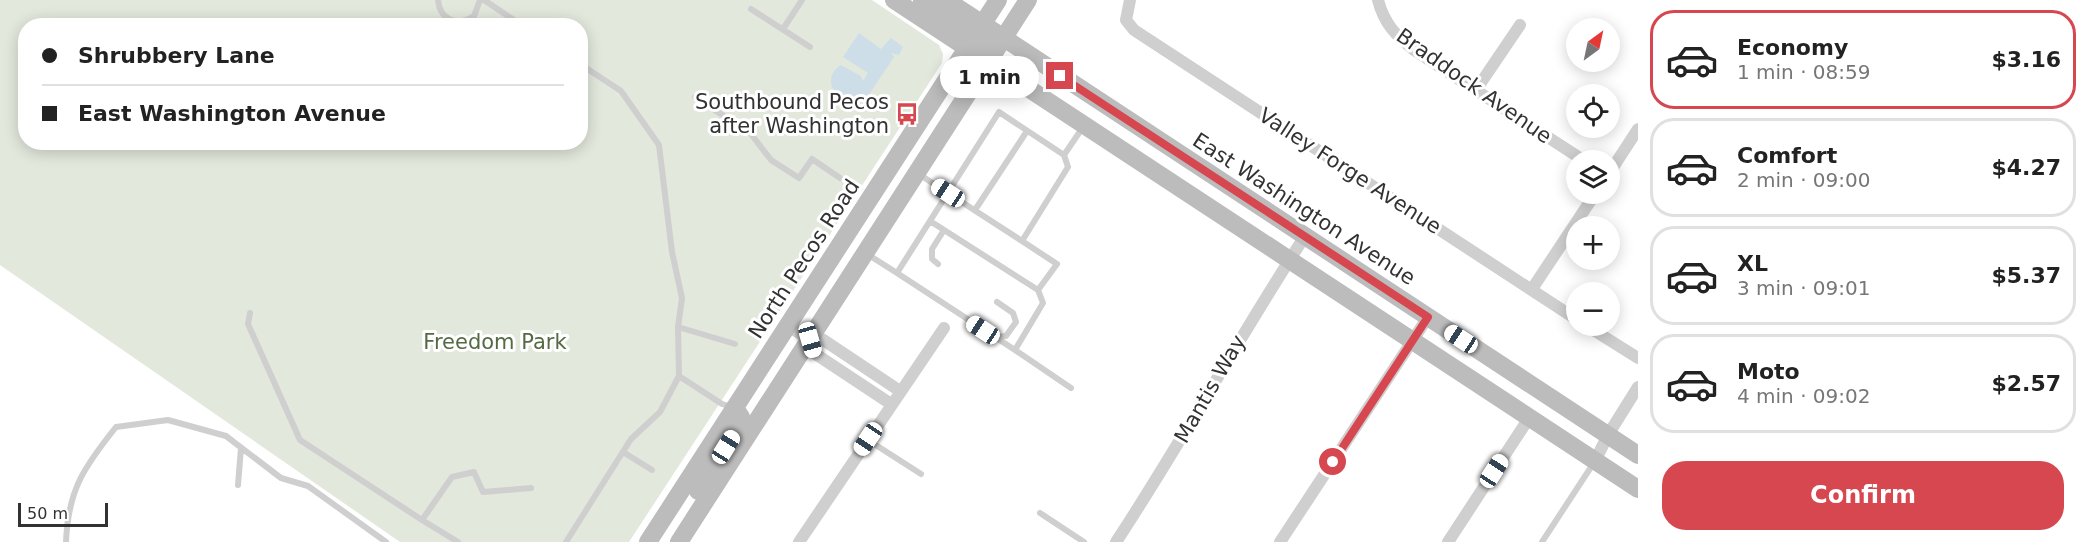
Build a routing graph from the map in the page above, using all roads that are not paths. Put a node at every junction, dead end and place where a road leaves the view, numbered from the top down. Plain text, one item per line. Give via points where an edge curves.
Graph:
1 (438, 0) edge
2 (482, 0) edge
3 (802, 0) edge
4 (894, 0) edge
5 (922, 0) edge
6 (946, 0) edge
7 (998, 0) edge
8 (1028, 0) edge
9 (1130, 0) edge
10 (1378, 0) edge
11 (751, 9) dead end
12 (447, 18) edge
13 (470, 18) edge
14 (510, 18) edge
15 (1520, 25) dead end
16 (783, 29) junction
17 (974, 36) junction
18 (810, 47) dead end
19 (995, 51) junction
20 (588, 69) edge
21 (1476, 90) junction
22 (695, 97) dead end
23 (1083, 127) junction
24 (1638, 129) edge
25 (1027, 131) junction
26 (1568, 150) edge
27 (1064, 155) junction
28 (1620, 157) edge
29 (917, 173) junction
30 (840, 178) dead end
31 (948, 193) junction
32 (1588, 204) edge
33 (975, 210) junction
34 (930, 221) junction
35 (944, 230) junction
36 (1305, 236) junction
37 (1022, 241) junction
38 (865, 253) junction
39 (1288, 261) junction
40 (938, 264) dead end
41 (897, 273) junction
42 (1038, 290) junction
43 (1532, 290) junction
44 (997, 302) dead end
45 (1566, 312) edge
46 (250, 313) dead end
47 (1428, 317) junction
48 (788, 326) junction
49 (678, 327) junction
50 (944, 328) dead end
51 (1603, 336) edge
52 (995, 337) junction
53 (810, 340) junction
54 (1412, 342) junction
55 (735, 344) dead end
56 (1016, 350) junction
57 (1638, 358) edge
58 (679, 376) junction
59 (1638, 387) edge
60 (1071, 388) dead end
61 (900, 391) junction
62 (891, 404) junction
63 (735, 408) junction
64 (1529, 418) junction
65 (868, 439) junction
66 (241, 447) junction
67 (1601, 449) junction
68 (623, 452) junction
69 (1638, 455) edge
70 (652, 470) dead end
71 (1638, 473) edge
72 (921, 474) dead end
73 (238, 485) dead end
74 (531, 488) dead end
75 (1638, 489) edge
76 (1040, 513) dead end
77 (422, 519) junction
78 (66, 542) edge
79 (386, 542) edge
80 (458, 542) edge
81 (566, 542) edge
82 (648, 542) edge
83 (679, 542) edge
84 (799, 542) edge
85 (1084, 542) edge
86 (1116, 542) edge
87 (1280, 542) edge
88 (1448, 542) edge
89 (1542, 542) edge

1 - 12 lane
2 - 13 lane
2 - 14 lane
3 - 16 lane
4 - 17 main road, East Washington Avenue
5 - 17 main road
6 - 17 main road, East Washington Avenue
7 - 17 main road, North Pecos Road
8 - 19 main road
9 - 43 street, Valley Forge Avenue via 1126,20 1134,30
10 - 21 street, Braddock Avenue via 1382,17 1394,34
11 - 16 lane
15 - 21 street
16 - 18 lane
17 - 19 main road, East Washington Avenue
17 - 19 main road, East Washington Avenue
17 - 48 main road, North Pecos Road
19 - 23 main road, East Washington Avenue
19 - 29 main road
19 - 36 main road, East Washington Avenue
20 - 49 lane via 621,91 659,145 672,252 682,298
21 - 26 street, Braddock Avenue
22 - 30 lane via 751,134 771,160 799,178 812,159
23 - 27 lane
23 - 39 main road, East Washington Avenue
24 - 28 street
25 - 27 lane
25 - 31 lane via 999,112
25 - 33 lane
27 - 37 lane via 1068,167
29 - 31 lane
29 - 38 main road
31 - 33 lane
31 - 34 lane
32 - 43 street
33 - 37 lane
34 - 35 lane
34 - 41 lane
35 - 40 lane via 931,252
35 - 42 lane
36 - 39 street, Mantis Way
36 - 47 main road, East Washington Avenue
37 - 42 lane via 1057,264
38 - 41 lane
38 - 53 main road
39 - 54 main road, East Washington Avenue
39 - 86 street, Mantis Way
41 - 52 lane
42 - 56 lane via 1044,303
43 - 45 street, Valley Forge Avenue
44 - 52 lane via 1013,313 1016,322 1006,336
46 - 77 lane via 248,324 300,440
47 - 54 street
47 - 67 main road, East Washington Avenue
48 - 53 street
48 - 63 main road, North Pecos Road
49 - 55 lane
49 - 58 lane
50 - 61 street
51 - 57 street
52 - 56 lane
53 - 61 street via 822,339
53 - 62 street via 814,353
53 - 83 main road
54 - 64 main road, East Washington Avenue
54 - 87 street
56 - 60 lane
58 - 63 lane
58 - 68 lane via 660,412
59 - 67 street
61 - 62 street
62 - 65 street
63 - 82 main road, North Pecos Road
63 - 83 main road via 741,417 740,425 695,495
64 - 67 main road, East Washington Avenue
64 - 88 street
65 - 72 lane
65 - 84 street
66 - 73 lane
66 - 78 lane via 226,436 168,420 116,427 87,464 67,510
66 - 79 lane via 281,478 309,486
67 - 69 main road, East Washington Avenue
67 - 71 main road
67 - 75 main road, East Washington Avenue
67 - 89 lane
68 - 70 lane
68 - 81 lane
74 - 77 lane via 483,492 474,472 452,477
76 - 85 lane
77 - 80 lane

